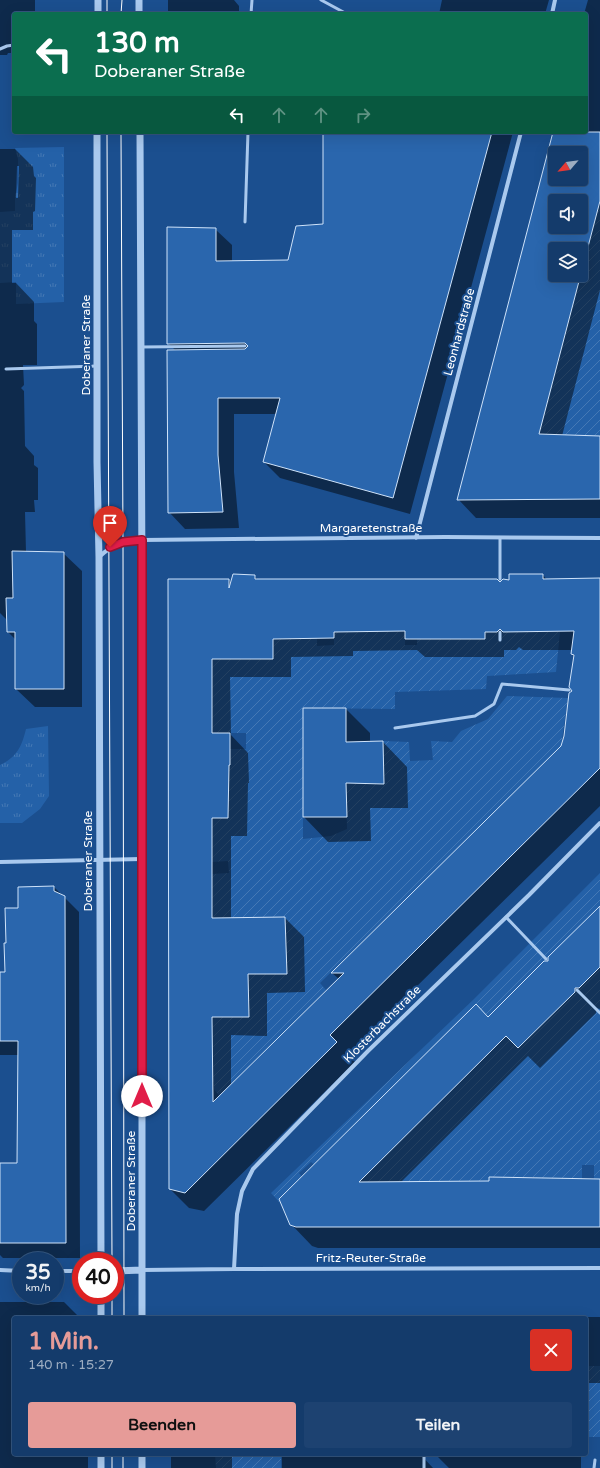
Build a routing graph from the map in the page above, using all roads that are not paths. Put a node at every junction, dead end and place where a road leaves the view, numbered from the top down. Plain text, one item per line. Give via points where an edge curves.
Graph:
1 (98, 0) edge
2 (139, 0) edge
3 (252, 0) edge
4 (321, 0) edge
5 (555, 0) edge
6 (98, 12) edge
7 (139, 12) edge
8 (251, 12) edge
9 (343, 12) edge
10 (552, 12) edge
11 (12, 45) edge
12 (0, 49) edge
13 (97, 134) edge
14 (140, 134) edge
15 (248, 134) edge
16 (520, 134) edge
17 (245, 222) dead end
18 (244, 346) dead end
19 (141, 347) junction
20 (97, 366) junction
21 (6, 369) dead end
22 (416, 538) junction
23 (500, 538) junction
24 (600, 538) edge
25 (142, 540) junction
26 (99, 557) junction
27 (500, 579) dead end
28 (500, 632) dead end
29 (500, 640) dead end
30 (569, 690) dead end
31 (395, 728) dead end
32 (600, 823) edge
33 (99, 859) junction
34 (142, 859) junction
35 (0, 862) edge
36 (506, 917) junction
37 (546, 959) dead end
38 (577, 990) dead end
39 (600, 1013) edge
40 (101, 1252) edge
41 (600, 1268) edge
42 (234, 1269) junction
43 (0, 1270) edge
44 (142, 1270) junction
45 (12, 1271) edge
46 (124, 1271) edge
47 (101, 1304) edge
48 (101, 1316) edge
49 (142, 1316) edge
50 (101, 1456) edge
51 (142, 1456) edge
52 (424, 1456) edge
53 (595, 1460) dead end
54 (101, 1468) edge
55 (142, 1468) edge
56 (424, 1468) edge
57 (594, 1468) edge

1 - 6 street
2 - 7 street
3 - 8 lane
4 - 9 lane
5 - 10 street
11 - 12 lane
13 - 20 street, Doberaner Straße
14 - 19 street, Doberaner Straße
15 - 17 lane
16 - 22 street, Leonhardstraße
18 - 19 lane
19 - 25 street, Doberaner Straße
20 - 21 lane
20 - 26 street, Doberaner Straße
22 - 23 street, Margaretenstraße
22 - 25 street, Margaretenstraße
23 - 24 street, Margaretenstraße
23 - 27 lane
25 - 26 street via 123,542 110,547
25 - 34 street, Doberaner Straße
26 - 33 street, Doberaner Straße
28 - 29 lane
30 - 31 lane via 502,684 494,704 475,716
32 - 36 street, Klosterbachstraße
33 - 34 street
33 - 35 street
33 - 40 street, Doberaner Straße
34 - 44 street, Doberaner Straße
36 - 37 lane
36 - 42 street, Klosterbachstraße via 368,1051 253,1169 242,1191 237,1214
38 - 39 lane
41 - 42 street, Fritz-Reuter-Straße
42 - 44 street, Fritz-Reuter-Straße
43 - 45 street
44 - 46 street
44 - 49 street, Doberaner Straße
47 - 48 street
50 - 54 street
51 - 55 street
52 - 56 lane
53 - 57 lane

